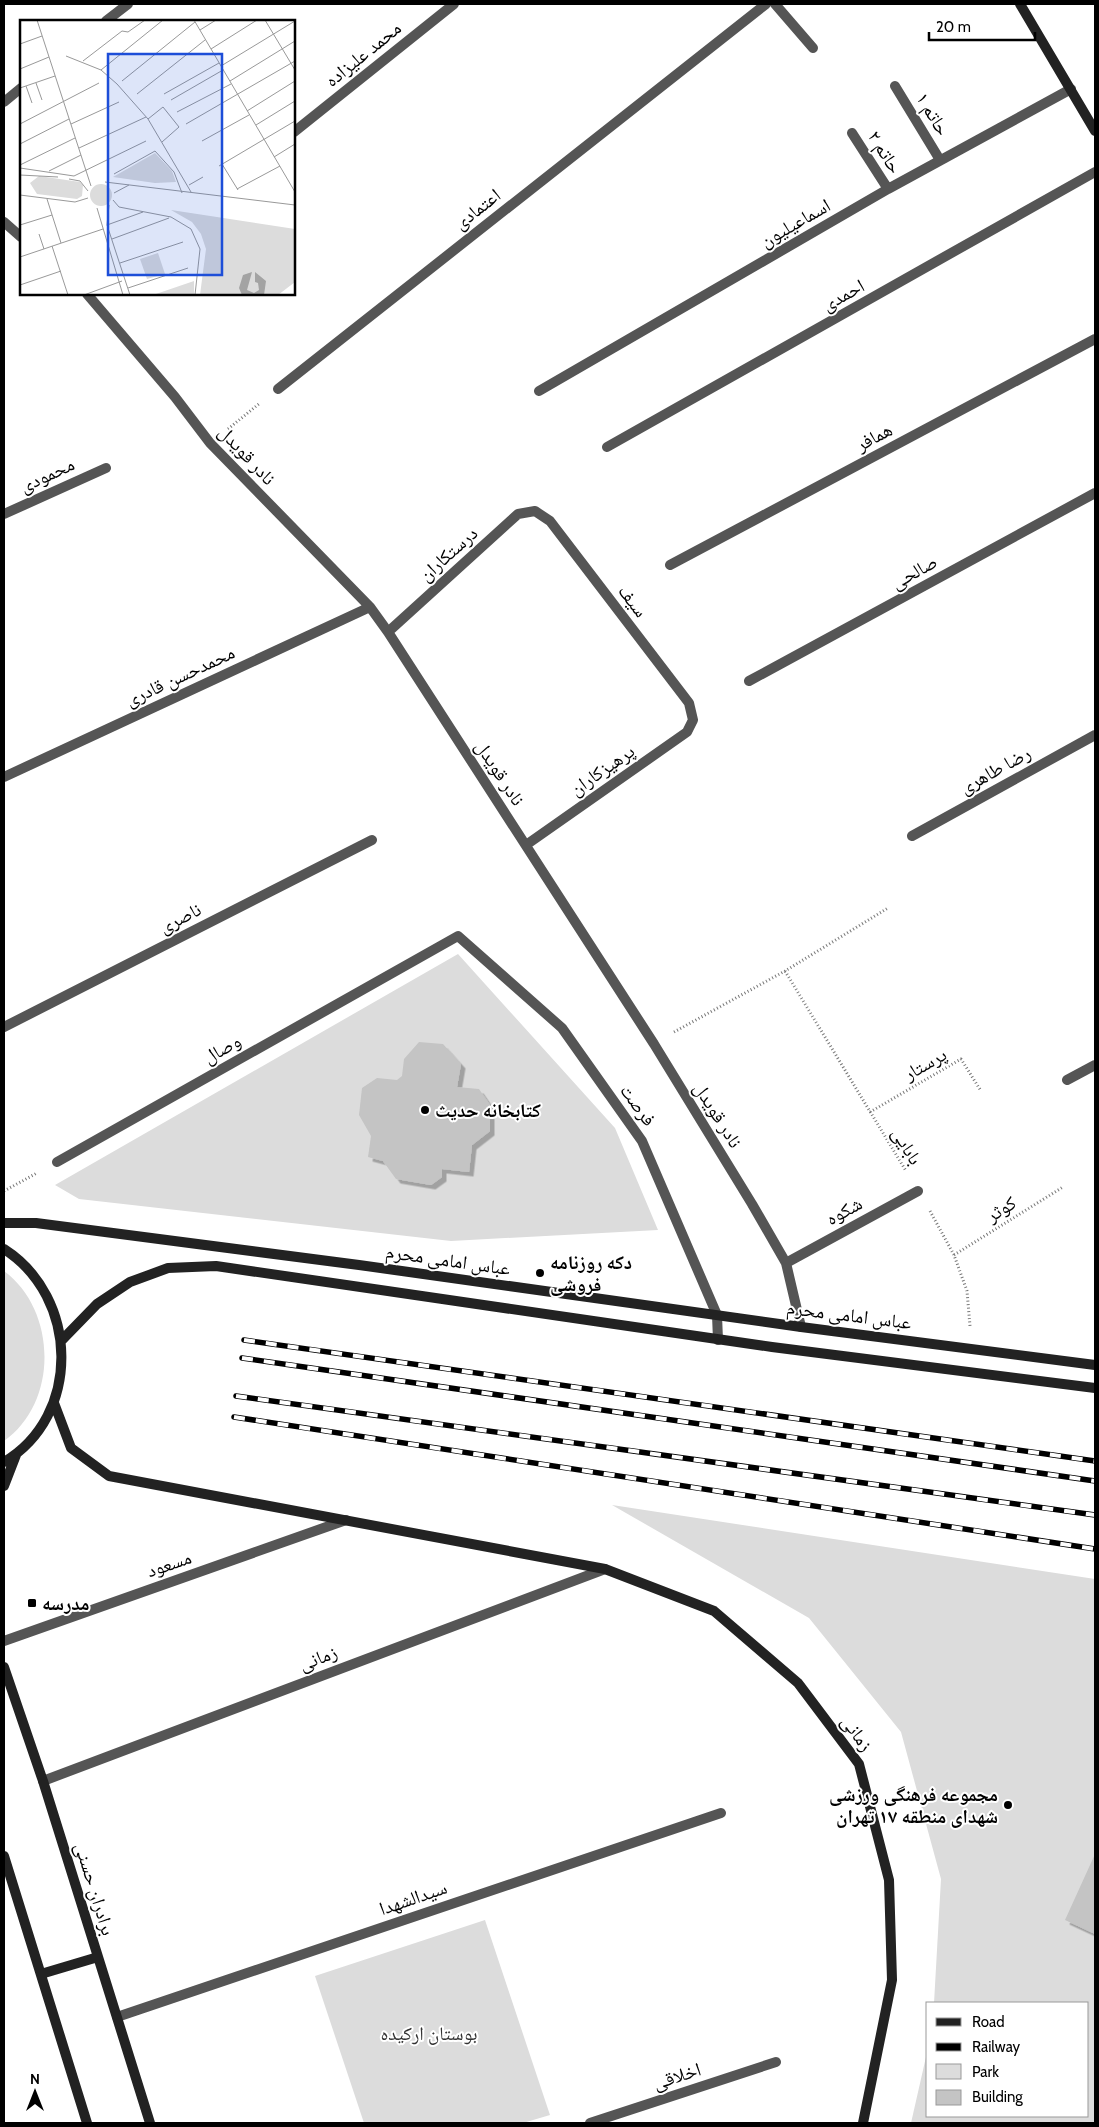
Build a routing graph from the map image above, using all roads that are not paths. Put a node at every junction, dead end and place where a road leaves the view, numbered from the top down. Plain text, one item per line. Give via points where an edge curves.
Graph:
1 (128, 4) edge
2 (454, 4) edge
3 (766, 4) edge
4 (775, 4) edge
5 (1020, 4) edge
6 (107, 20) edge
7 (813, 48) dead end
8 (895, 86) dead end
9 (20, 89) edge
10 (1070, 89) junction
11 (4, 102) edge
12 (1093, 124) edge
13 (295, 131) edge
14 (852, 133) dead end
15 (940, 160) junction
16 (1095, 172) edge
17 (888, 189) junction
18 (4, 222) edge
19 (20, 236) edge
20 (88, 295) edge
21 (1095, 339) edge
22 (278, 388) road end
23 (539, 391) dead end
24 (607, 447) dead end
25 (106, 468) dead end
26 (1095, 493) edge
27 (535, 510) joint
28 (4, 514) edge
29 (670, 565) dead end
30 (370, 607) junction
31 (388, 632) junction
32 (749, 681) dead end
33 (693, 720) joint
34 (1095, 735) edge
35 (4, 777) edge
36 (912, 836) dead end
37 (372, 840) dead end
38 (526, 845) junction
39 (458, 936) joint
40 (4, 1027) edge
41 (1095, 1065) edge
42 (1067, 1080) dead end
43 (57, 1162) road end
44 (918, 1190) road end
45 (4, 1223) edge
46 (4, 1249) edge
47 (786, 1263) junction
48 (717, 1315) junction
49 (801, 1327) junction
50 (62, 1340) junction
51 (718, 1340) junction
52 (1095, 1365) edge
53 (1095, 1388) edge
54 (54, 1403) junction
55 (16, 1455) junction
56 (4, 1462) edge
57 (4, 1486) edge
58 (346, 1520) junction
59 (605, 1569) junction
60 (4, 1641) edge
61 (4, 1667) edge
62 (43, 1781) junction
63 (720, 1813) dead end
64 (4, 1856) edge
65 (98, 1957) junction
66 (41, 1974) junction
67 (117, 2017) junction
68 (776, 2062) dead end
69 (87, 2123) edge
70 (150, 2123) edge
71 (590, 2123) edge
72 (863, 2123) edge

1 - 6 street
2 - 13 street, محمد علیزاده
3 - 22 street, اعتمادی
4 - 7 street
5 - 10 street
8 - 15 street, حاتم ۱
9 - 11 street
10 - 12 street
10 - 15 street, اسماعیلیون
14 - 17 street, حاتم ۲
15 - 17 street, اسماعیلیون
16 - 24 street, احمدی
17 - 23 street, اسماعیلیون
18 - 19 street
20 - 30 street, نادر قویدل via 210,443
21 - 29 street, همافر
25 - 28 street, محمودی
26 - 32 street, صالحی
27 - 31 street, درستکاران via 518,514
27 - 33 street, سیف via 550,520 683,695 689,703
30 - 31 street, نادر قویدل
30 - 35 street, محمدحسن قادری
31 - 38 street, نادر قویدل
33 - 38 street, پرهیزکاران via 686,732
34 - 36 street, رضا طاهری
37 - 40 street, ناصری
38 - 47 street, نادر قویدل via 654,1044
39 - 43 street, وصال
39 - 48 street, فرصت via 562,1028 642,1141
41 - 42 street
44 - 47 street, شکوه
45 - 48 street, عباس امامی محرم via 75,1228
46 - 50 street via 32,1274 52,1305
47 - 49 street, نادر قویدل
48 - 49 street, عباس امامی محرم
48 - 51 street, فرصت
49 - 52 street, عباس امامی محرم
50 - 51 street, عباس امامی محرم via 97,1304 130,1282 168,1268 216,1266
50 - 54 street via 62,1372
51 - 53 street, عباس امامی محرم
54 - 55 street via 38,1432
54 - 58 street, زمانی via 71,1448 109,1476
55 - 56 street
55 - 57 street
58 - 59 street, زمانی
58 - 60 street, مسعود
59 - 62 street, زمانی
59 - 72 street, زمانی via 714,1611 798,1683 859,1764 889,1880 892,1980
61 - 62 street, برادران حسنی
62 - 65 street, برادران حسنی
63 - 67 street, سیدالشهدا
64 - 66 street
65 - 66 street
65 - 67 street, برادران حسنی
66 - 69 street
67 - 70 street, برادران حسنی
68 - 71 street, اخلاقی

